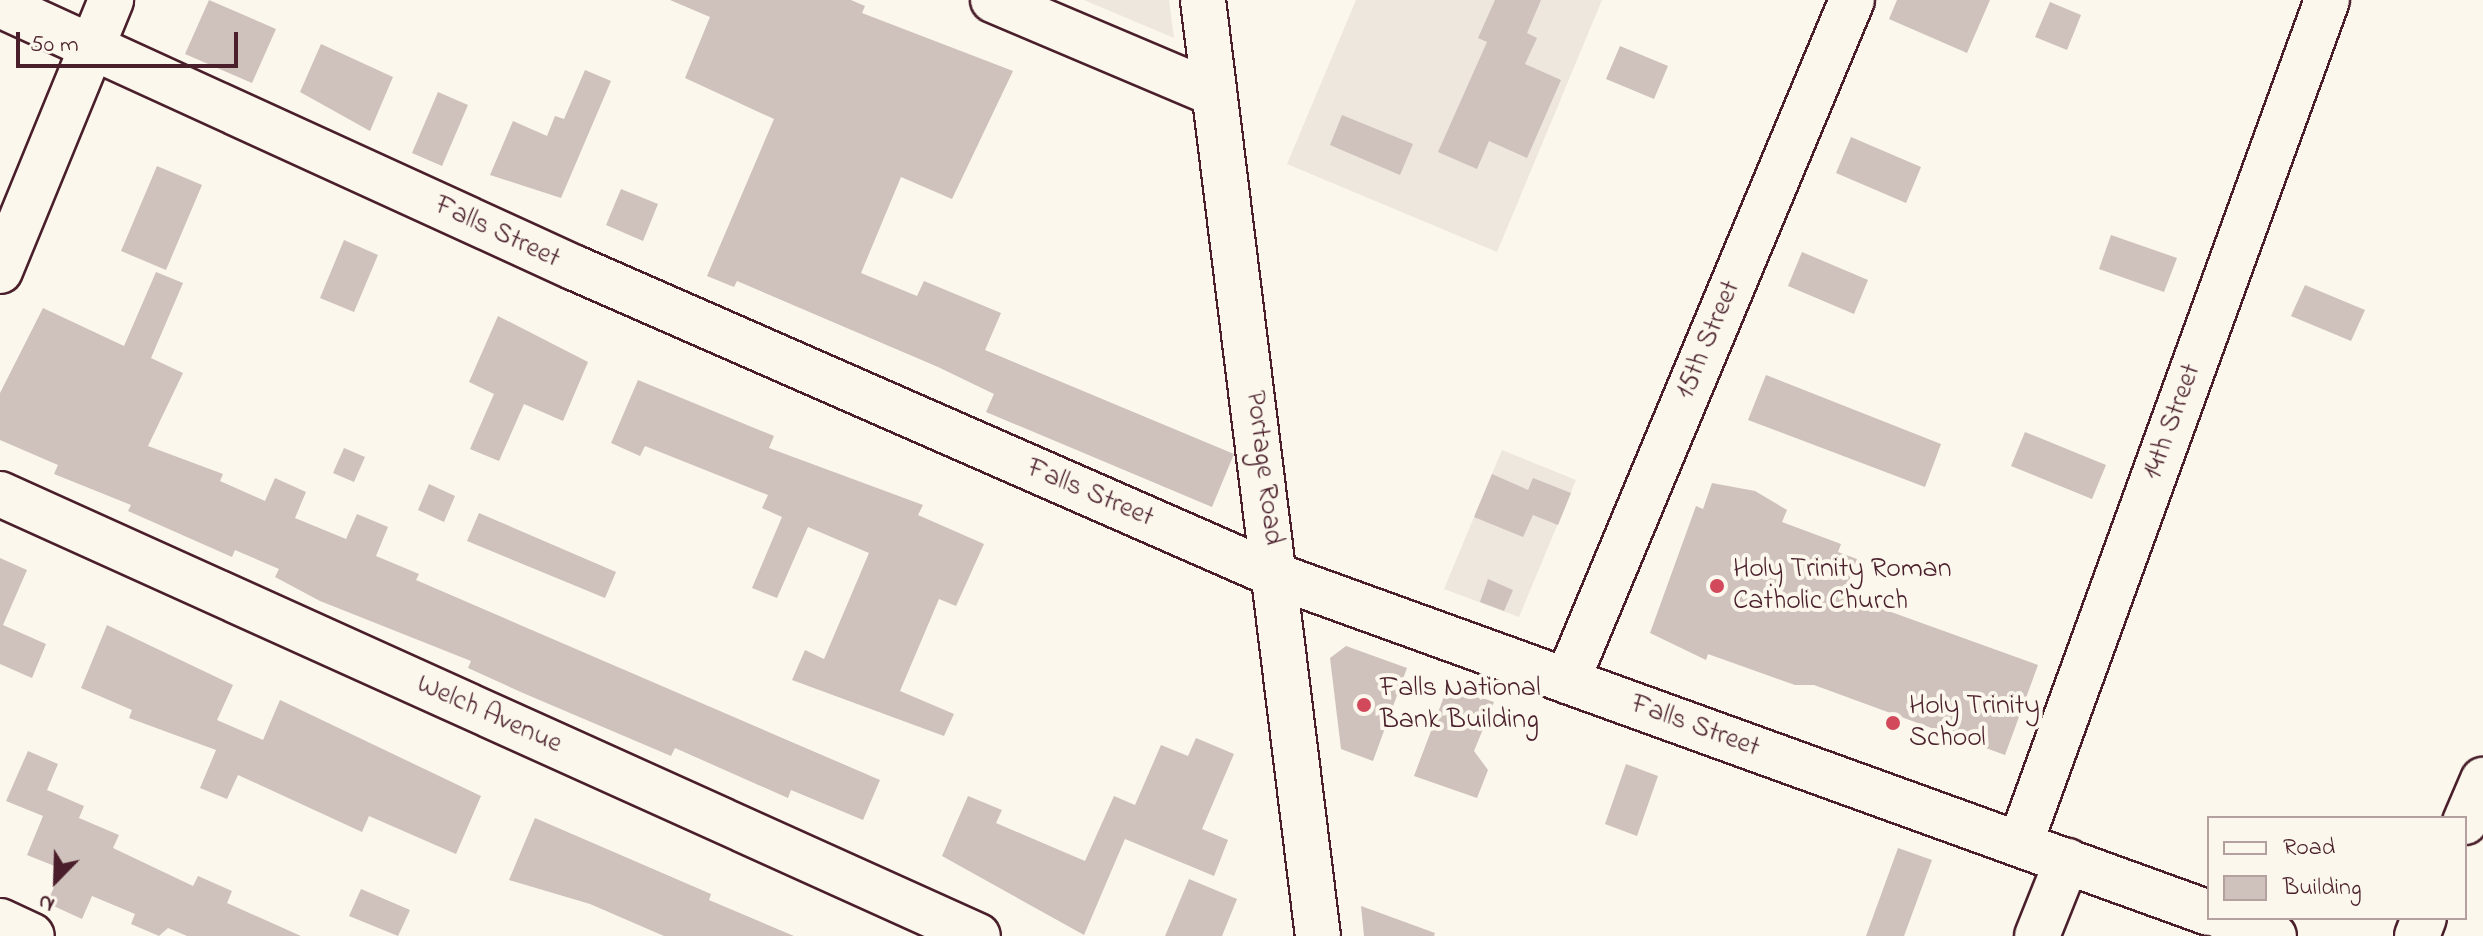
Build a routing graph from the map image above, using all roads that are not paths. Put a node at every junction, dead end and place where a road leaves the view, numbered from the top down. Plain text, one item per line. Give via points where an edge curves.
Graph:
1 (111, 0) edge
2 (993, 0) edge
3 (1203, 0) edge
4 (1852, 0) edge
5 (2327, 0) edge
6 (0, 5) edge
7 (92, 46) junction
8 (1214, 94) junction
9 (0, 271) edge
10 (0, 494) edge
11 (1277, 576) junction
12 (1567, 681) junction
13 (2483, 780) edge
14 (2467, 817) edge
15 (2020, 844) junction
16 (2067, 861) junction
17 (2207, 912) edge
18 (2230, 920) edge
19 (0, 921) edge
20 (32, 936) edge
21 (978, 936) edge
22 (1318, 936) edge
23 (2037, 936) edge
24 (2274, 936) edge

1 - 7 street
2 - 8 street
3 - 8 street, Portage Road
4 - 12 street, 15th Street
5 - 15 street, 14th Street
6 - 7 street, Falls Street
7 - 9 street
7 - 11 street, Falls Street
8 - 11 street, Portage Road
10 - 21 street, Welch Avenue
11 - 12 street, Falls Street
11 - 22 street, Portage Road
12 - 15 street, Falls Street
13 - 14 street
15 - 16 street, Falls Street
16 - 17 street, Falls Street
16 - 23 street
18 - 24 street
19 - 20 street

